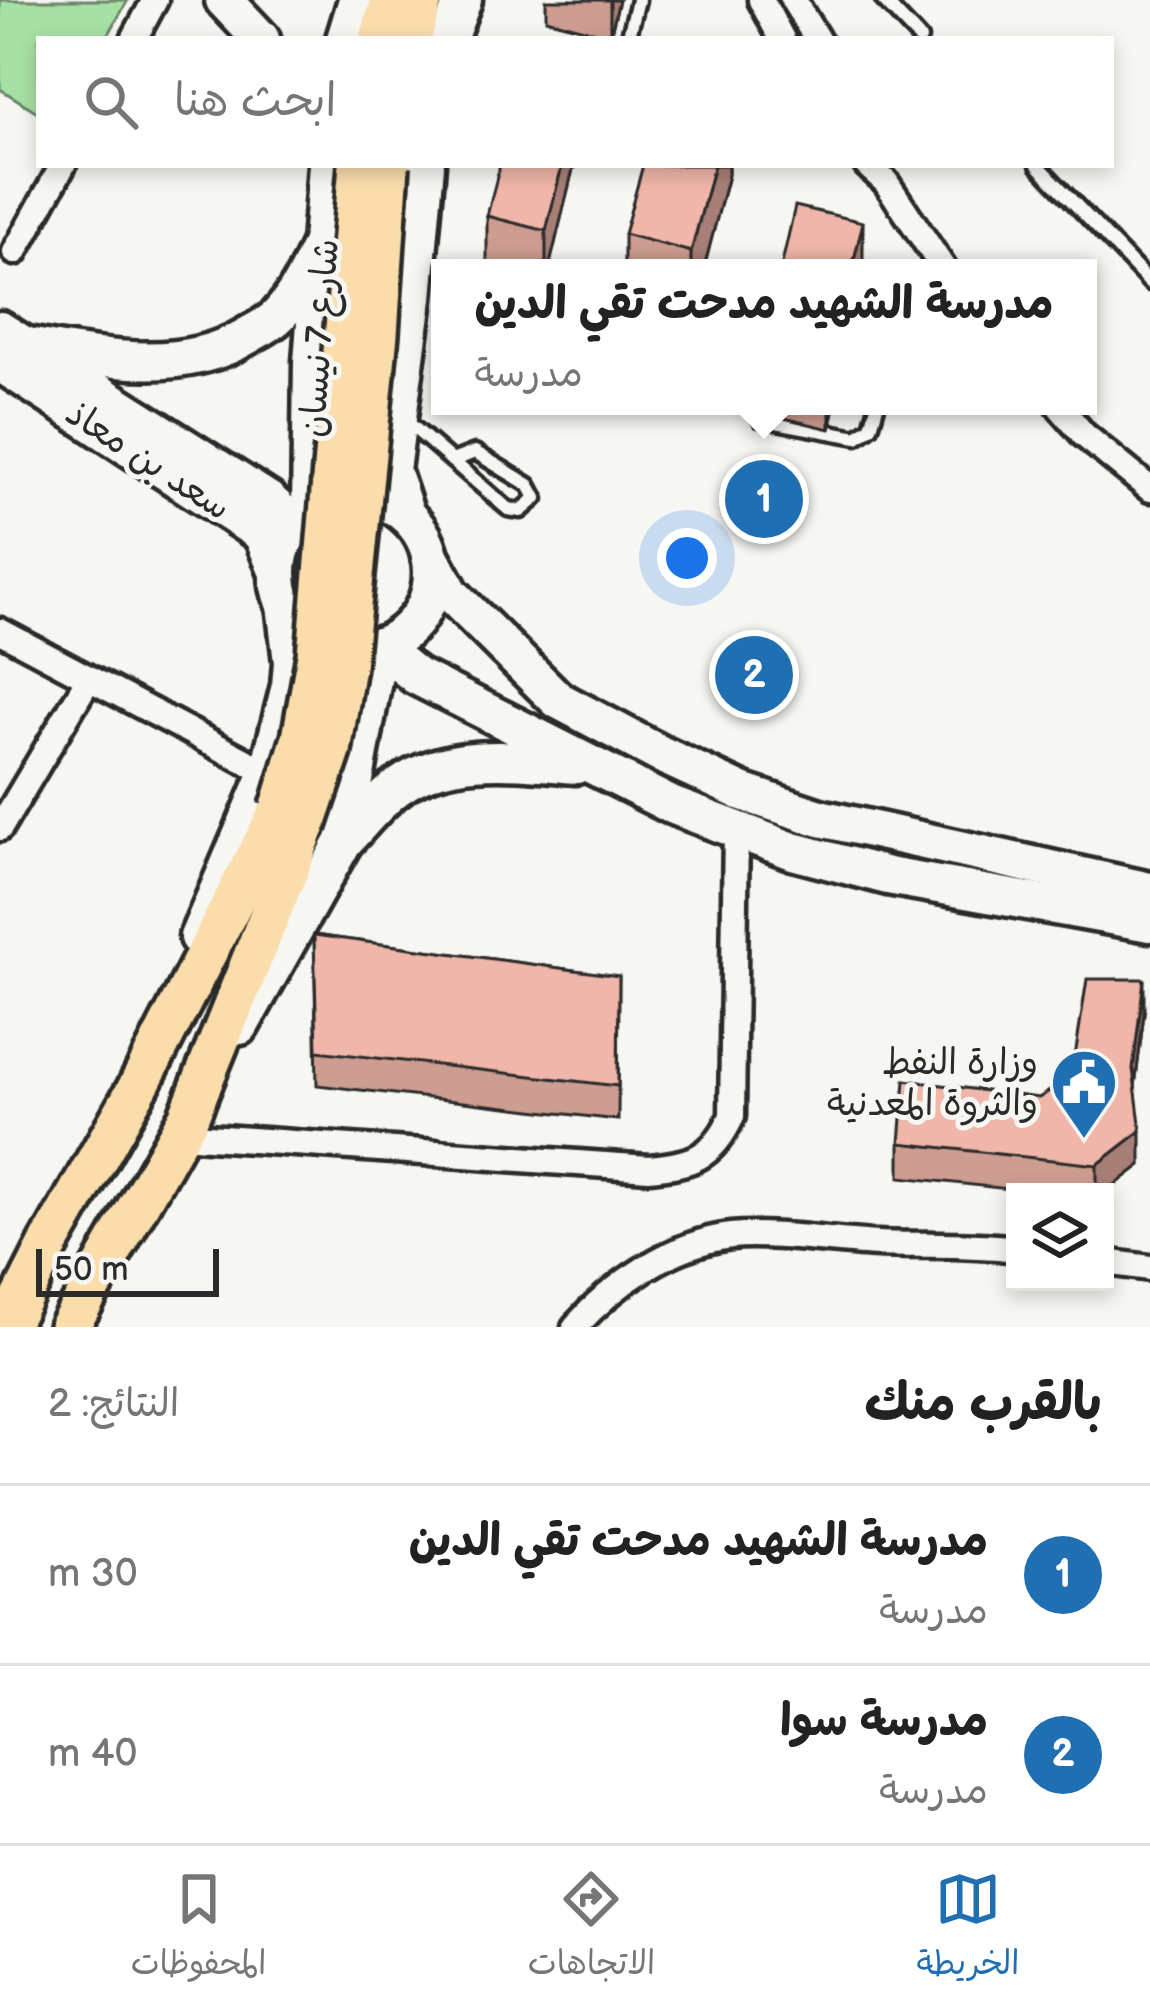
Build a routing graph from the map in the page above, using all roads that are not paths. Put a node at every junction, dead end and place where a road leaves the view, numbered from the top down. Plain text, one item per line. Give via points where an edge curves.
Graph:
1 (155, 0) edge
2 (224, 0) edge
3 (357, 0) edge
4 (391, 0) edge
5 (422, 0) edge
6 (638, 0) edge
7 (761, 0) edge
8 (793, 0) edge
9 (883, 0) edge
10 (447, 29) edge
11 (136, 36) edge
12 (258, 36) edge
13 (346, 36) edge
14 (381, 36) edge
15 (629, 36) edge
16 (780, 36) edge
17 (815, 36) edge
18 (917, 36) edge
19 (61, 168) edge
20 (327, 168) edge
21 (359, 168) edge
22 (389, 168) edge
23 (426, 168) edge
24 (1041, 168) edge
25 (878, 171) edge
26 (324, 236) junction
27 (15, 252) dead end
28 (938, 259) edge
29 (1150, 283) edge
30 (7, 346) edge
31 (758, 415) edge
32 (874, 415) edge
33 (1066, 415) edge
34 (399, 416) junction
35 (452, 461) junction
36 (1150, 489) edge
37 (406, 515) junction
38 (302, 517) junction
39 (430, 556) junction
40 (282, 589) junction
41 (0, 632) edge
42 (380, 646) junction
43 (88, 680) junction
44 (595, 766) junction
45 (284, 803) junction
46 (820, 818) junction
47 (0, 828) edge
48 (736, 830) junction
49 (344, 841) junction
50 (819, 858) junction
51 (1150, 891) edge
52 (1150, 923) edge
53 (184, 1126) junction
54 (1006, 1248) edge
55 (1114, 1263) edge
56 (1150, 1268) edge
57 (8, 1327) edge
58 (68, 1327) edge
59 (575, 1327) edge

1 - 11 street
2 - 12 main road
3 - 13 main road
4 - 14 main road
5 - 10 main road
6 - 15 lane
7 - 16 street
8 - 17 street
9 - 18 lane
19 - 27 street
20 - 26 main road, شارع 7 نيسان
21 - 45 main road, bridge via 317,655
22 - 45 main road, bridge via 331,751
23 - 34 main road via 420,300
24 - 29 lane
25 - 28 street
26 - 30 main road via 302,286 274,320 222,351 120,362
26 - 38 main road, شارع 7 نيسان
30 - 38 main road, سعد بن معاذ
30 - 40 main road, سعد بن معاذ via 262,534
31 - 32 lane via 857,436
33 - 36 street
34 - 35 lane
34 - 37 main road via 392,470
35 - 35 lane via 508,509 521,511 536,498 529,485 475,452
37 - 38 main road via 386,502 340,496
37 - 39 main road
38 - 40 main road via 282,547
39 - 42 main road via 425,604
39 - 46 main road via 451,594 558,700 742,792
40 - 42 main road via 297,623 314,638 358,650
40 - 45 main road via 292,662
41 - 43 street
42 - 44 main road via 416,676
42 - 49 main road
43 - 45 street
43 - 47 street
44 - 48 main road
44 - 49 main road via 492,758 448,766 399,785
45 - 53 main road
45 - 57 main road
46 - 50 main road
46 - 51 main road
48 - 50 main road
48 - 53 street via 732,1116 720,1142 688,1164 649,1168
49 - 53 main road
50 - 52 main road
53 - 58 main road
54 - 59 street via 730,1236 631,1277
55 - 56 street

